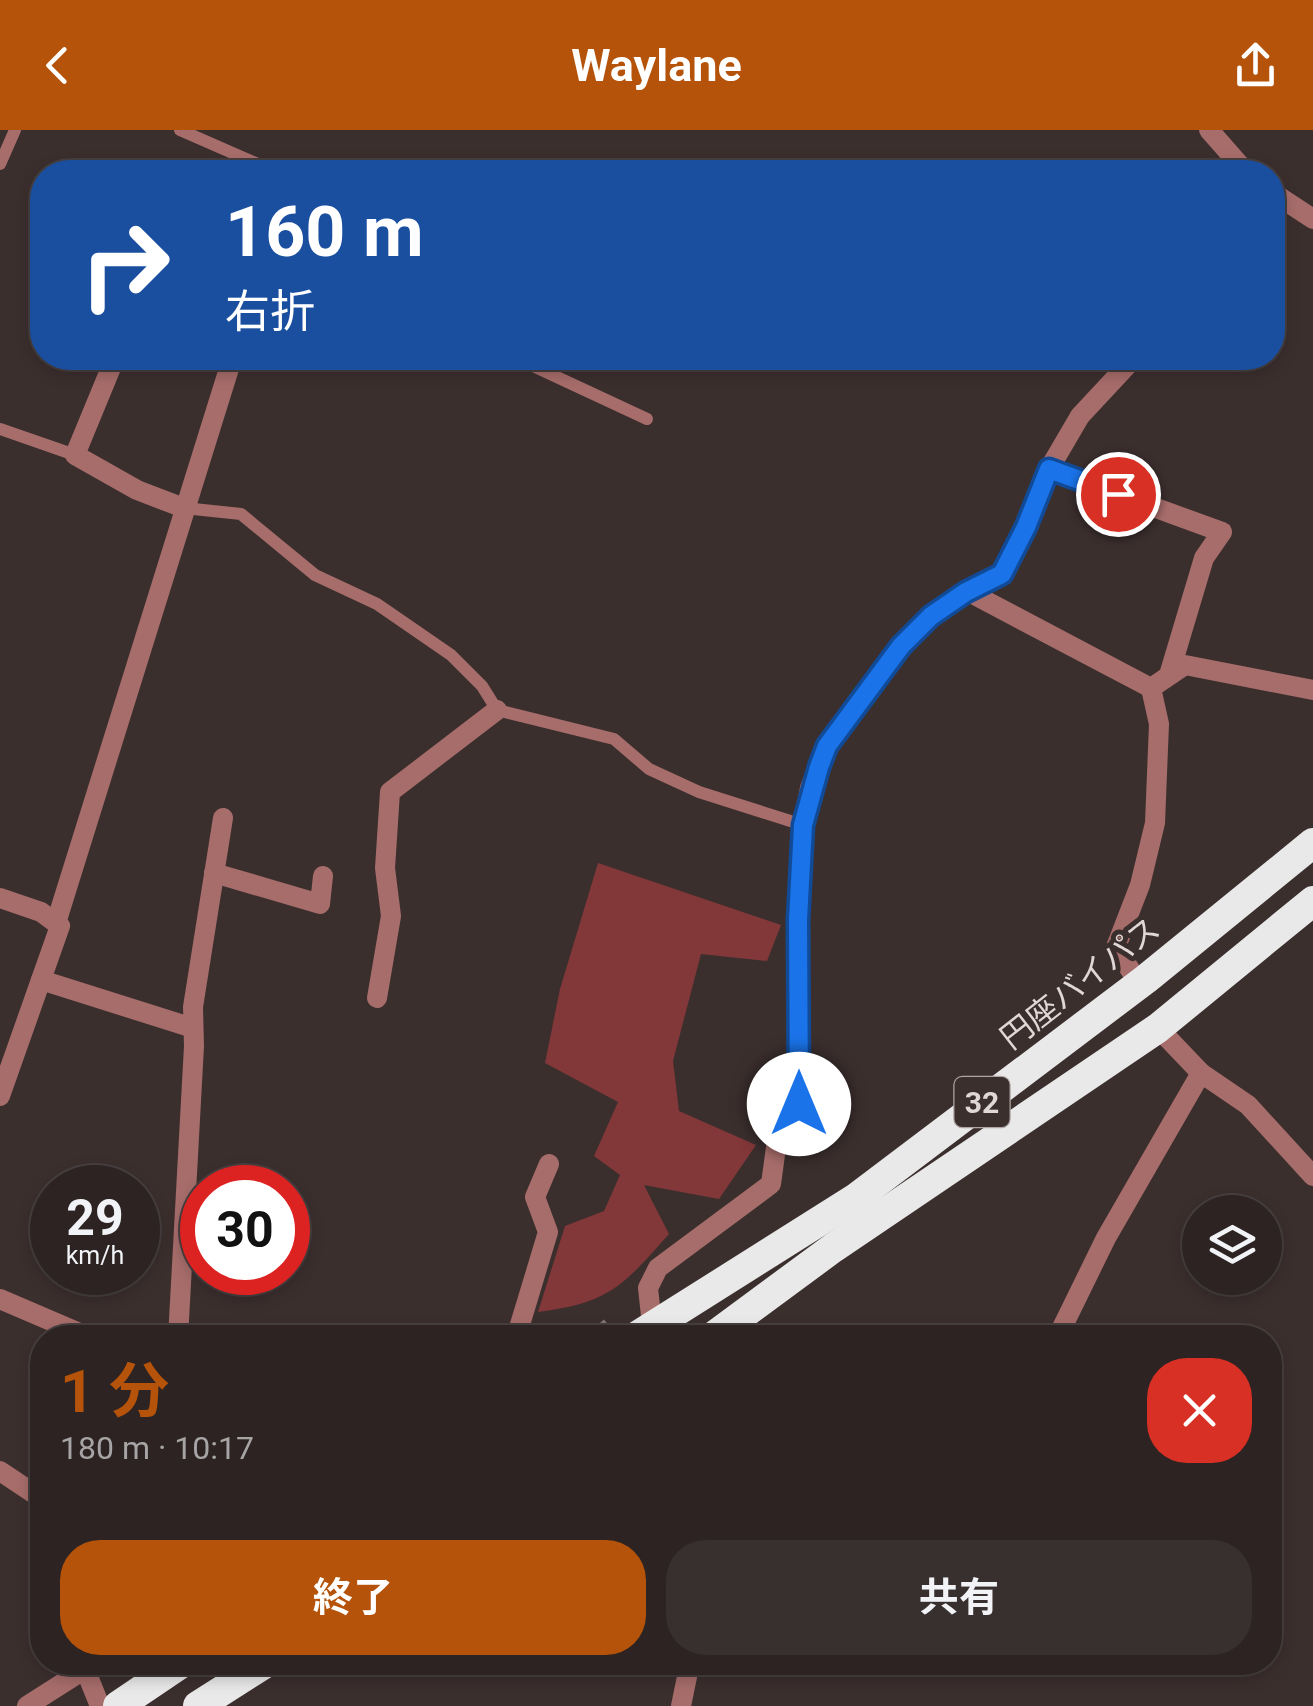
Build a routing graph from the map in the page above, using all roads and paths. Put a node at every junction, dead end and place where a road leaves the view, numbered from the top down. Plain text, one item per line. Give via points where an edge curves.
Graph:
1 (14, 130) edge
2 (180, 130) edge
3 (1210, 130) edge
4 (249, 160) edge
5 (1236, 160) edge
6 (0, 164) edge
7 (1285, 201) edge
8 (1313, 219) edge
9 (110, 370) edge
10 (228, 370) edge
11 (542, 370) edge
12 (1123, 370) edge
13 (647, 419) dead end
14 (0, 429) edge
15 (74, 455) junction
16 (1049, 469) junction
17 (184, 508) junction
18 (966, 592) junction
19 (1169, 675) junction
20 (1151, 688) junction
21 (1313, 690) edge
22 (497, 710) junction
23 (223, 818) dead end
24 (803, 825) junction
25 (1313, 843) edge
26 (214, 873) junction
27 (323, 876) dead end
28 (0, 898) edge
29 (1313, 901) edge
30 (56, 923) junction
31 (41, 980) junction
32 (1139, 984) junction
33 (377, 998) dead end
34 (193, 1028) junction
35 (1158, 1028) junction
36 (1200, 1073) junction
37 (0, 1096) edge
38 (549, 1164) dead end
39 (1313, 1176) edge
40 (0, 1299) edge
41 (60, 1325) edge
42 (179, 1325) edge
43 (520, 1325) edge
44 (645, 1325) edge
45 (654, 1325) edge
46 (729, 1325) edge
47 (1063, 1325) edge
48 (0, 1471) edge
49 (30, 1491) edge
50 (74, 1675) edge
51 (90, 1675) edge
52 (164, 1675) edge
53 (247, 1675) edge
54 (687, 1675) edge
55 (27, 1706) edge
56 (100, 1706) edge
57 (118, 1706) edge
58 (198, 1706) edge
59 (681, 1706) edge

1 - 6 lane
2 - 4 lane
3 - 5 street
7 - 8 street
9 - 15 street
10 - 17 street
11 - 13 lane
12 - 16 street via 1080,416
14 - 15 lane
15 - 17 street
16 - 18 street via 1002,574
16 - 19 street via 1222,532 1204,558
17 - 22 lane via 241,514 315,575 377,604 451,655
17 - 30 street
18 - 20 street
18 - 24 street via 901,646 827,746
19 - 20 street
19 - 21 street via 1185,665
20 - 32 street via 1159,724 1155,823 1116,948
22 - 24 lane via 614,738 649,770
22 - 33 street via 390,792 385,868 391,916
23 - 26 street
24 - 44 street via 799,1104 777,1140 771,1184 658,1268 648,1288
25 - 32 highway, 円座バイパス / 32
26 - 27 street via 320,904
26 - 34 street
28 - 30 street
29 - 35 highway, 32
30 - 31 street
31 - 34 street
31 - 37 street
32 - 45 highway, 円座バイパス / 32 via 856,1198
34 - 42 street
35 - 36 street
35 - 46 highway, 32
36 - 39 street via 1248,1106
36 - 47 street
38 - 43 street via 536,1198 548,1232
40 - 41 street
48 - 49 street
50 - 55 street
51 - 56 street
52 - 57 highway
53 - 58 highway
54 - 59 street

